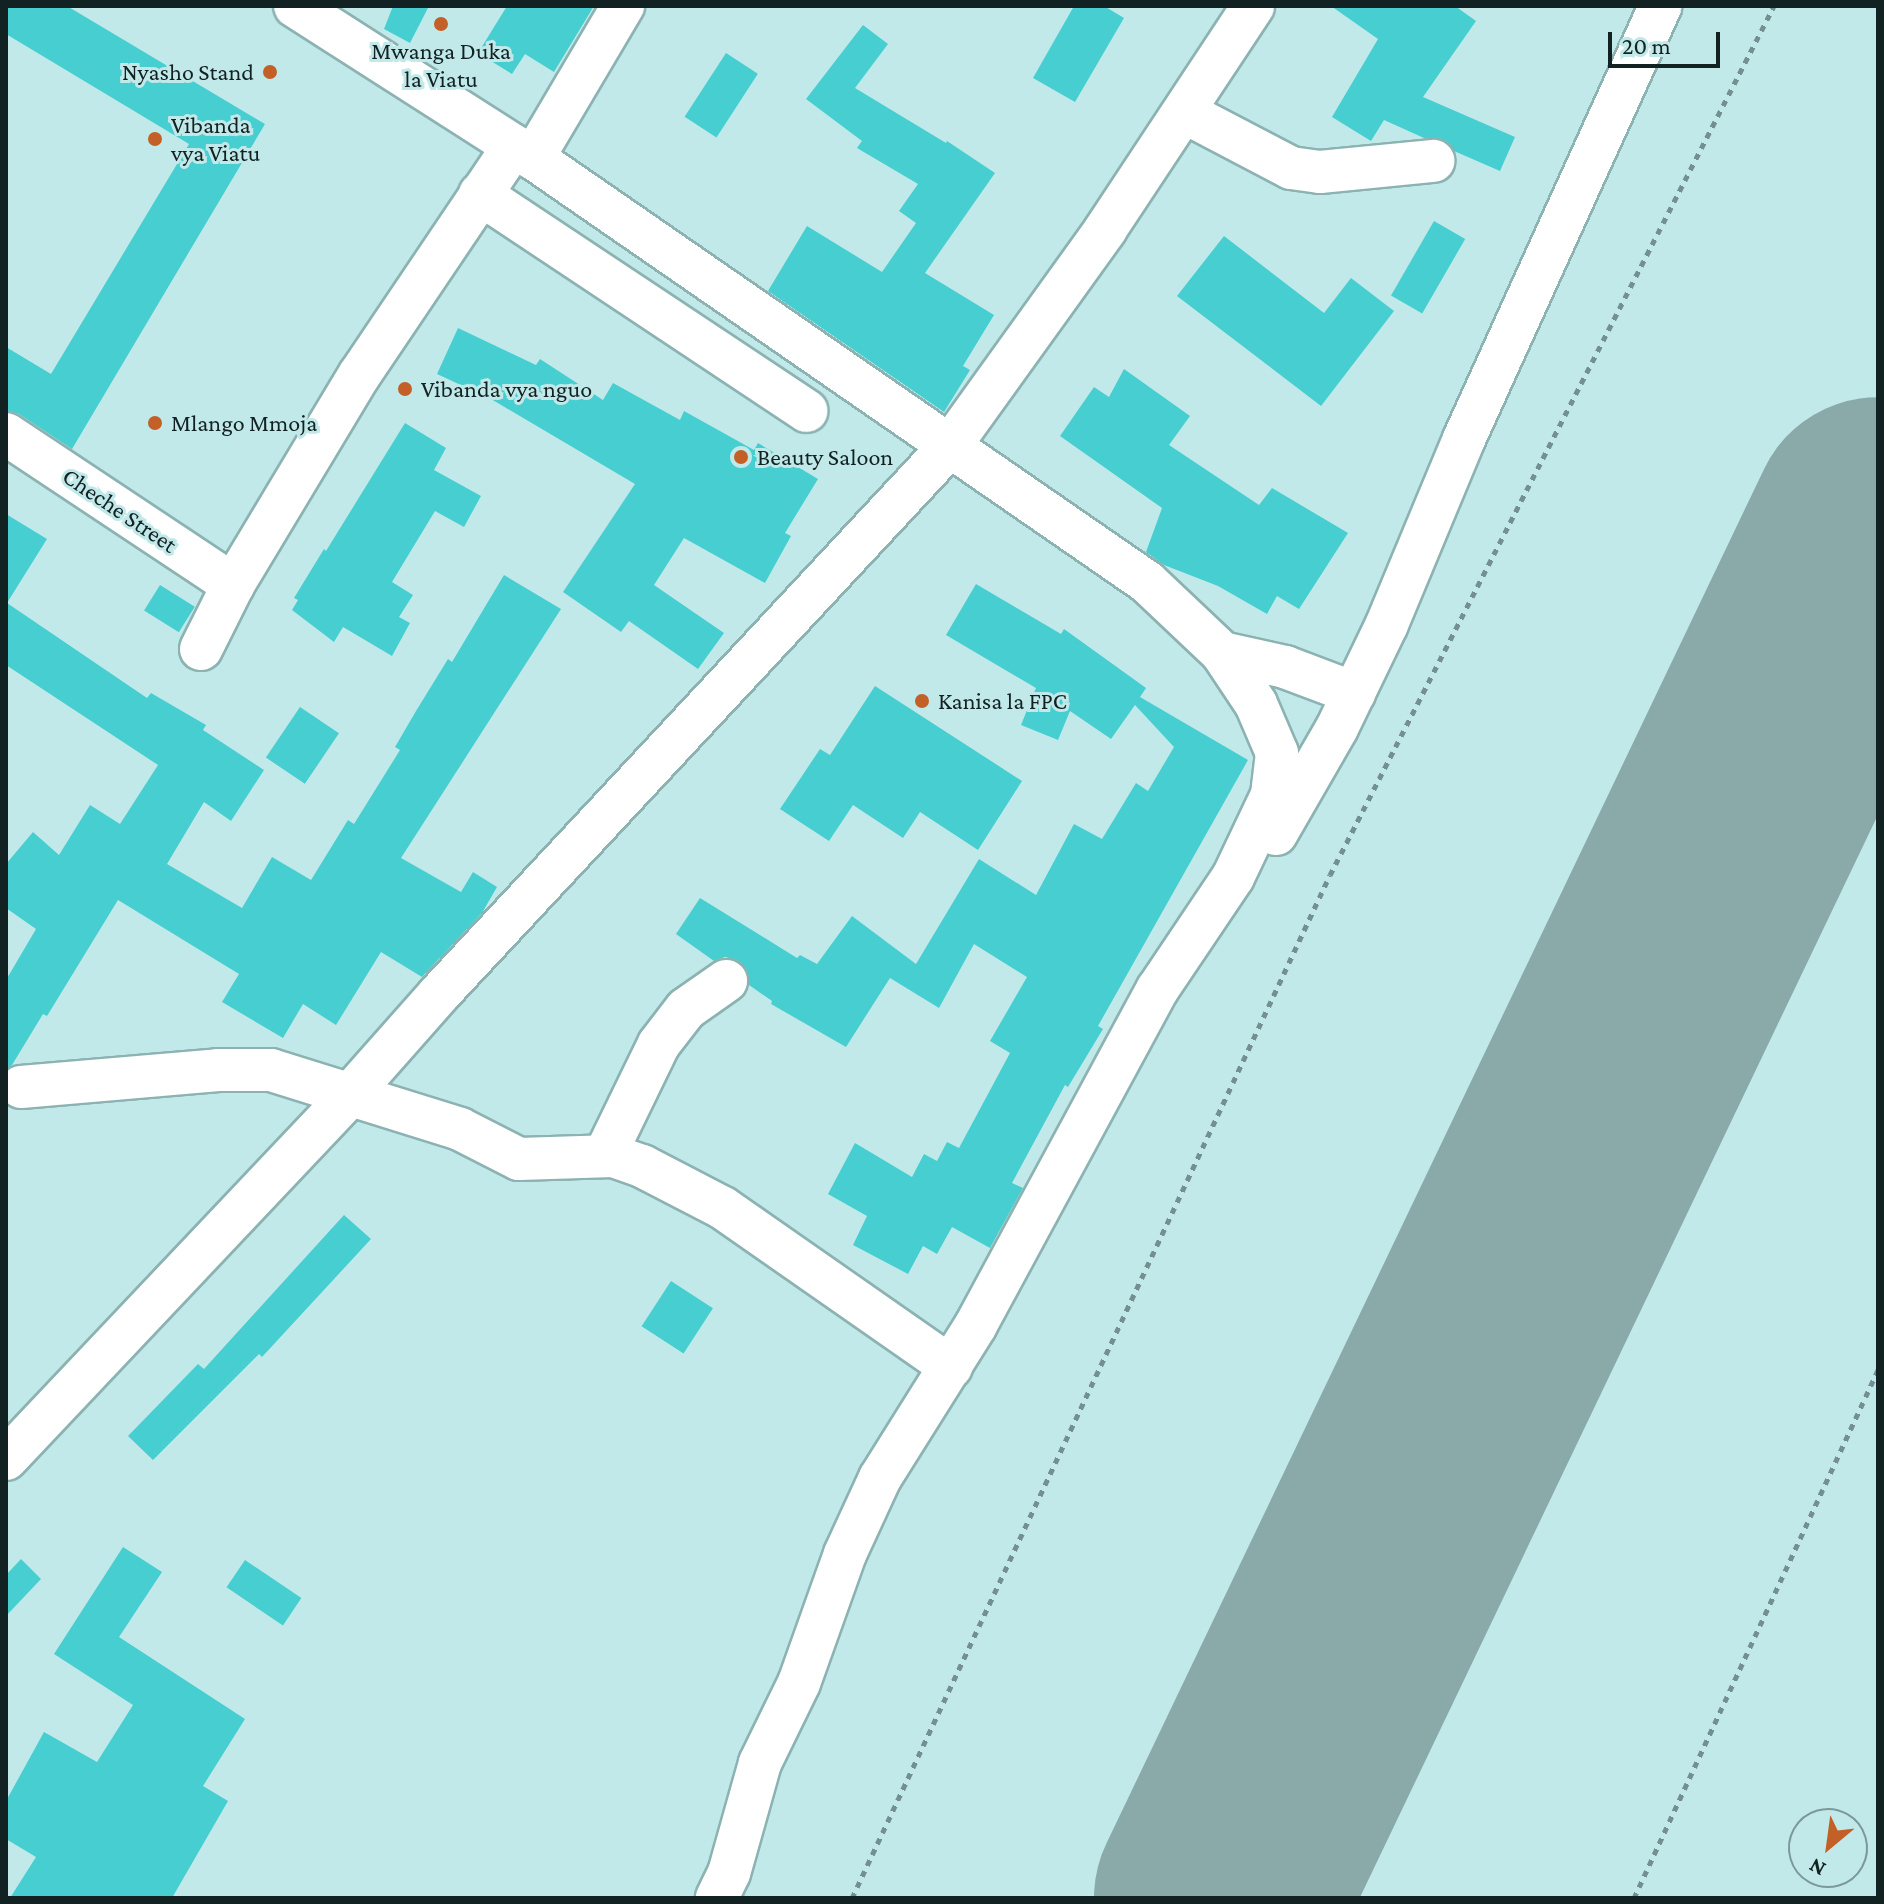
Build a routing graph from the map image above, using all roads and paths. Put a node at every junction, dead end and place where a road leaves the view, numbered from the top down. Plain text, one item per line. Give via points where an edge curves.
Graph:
1 (295, 6) edge
2 (623, 6) edge
3 (1253, 6) edge
4 (1660, 6) edge
5 (1774, 6) edge
6 (1184, 112) junction
7 (524, 152) junction
8 (1433, 161) dead end
9 (480, 194) junction
10 (806, 411) dead end
11 (6, 434) edge
12 (950, 446) junction
13 (233, 585) junction
14 (201, 649) dead end
15 (1222, 653) junction
16 (1354, 693) junction
17 (1233, 877) junction
18 (726, 981) dead end
19 (21, 1087) dead end
20 (348, 1097) junction
21 (605, 1155) junction
22 (951, 1367) junction
23 (1878, 1370) edge
24 (6, 1459) edge
25 (717, 1898) edge
26 (852, 1898) edge
27 (1634, 1898) edge

1 - 7 street
2 - 7 street
3 - 6 street
4 - 16 street
5 - 26 path via 1330,875
6 - 8 street via 1291,168 1320,172
6 - 12 street
7 - 9 street
7 - 12 street
9 - 10 street
9 - 13 street via 360,374
11 - 13 street, Cheche Street
12 - 15 street via 1147,582
12 - 20 street
13 - 14 street
15 - 16 street via 1285,667
15 - 17 street via 1256,704 1277,753 1272,795
16 - 17 street via 1276,835
17 - 22 street via 1157,990
18 - 21 street via 686,1009 659,1044
19 - 20 street via 271,1070
20 - 21 street via 460,1129 519,1159
20 - 24 street
21 - 22 street via 642,1166 723,1208
22 - 25 street via 880,1478 850,1542 799,1683 760,1763
23 - 27 path

